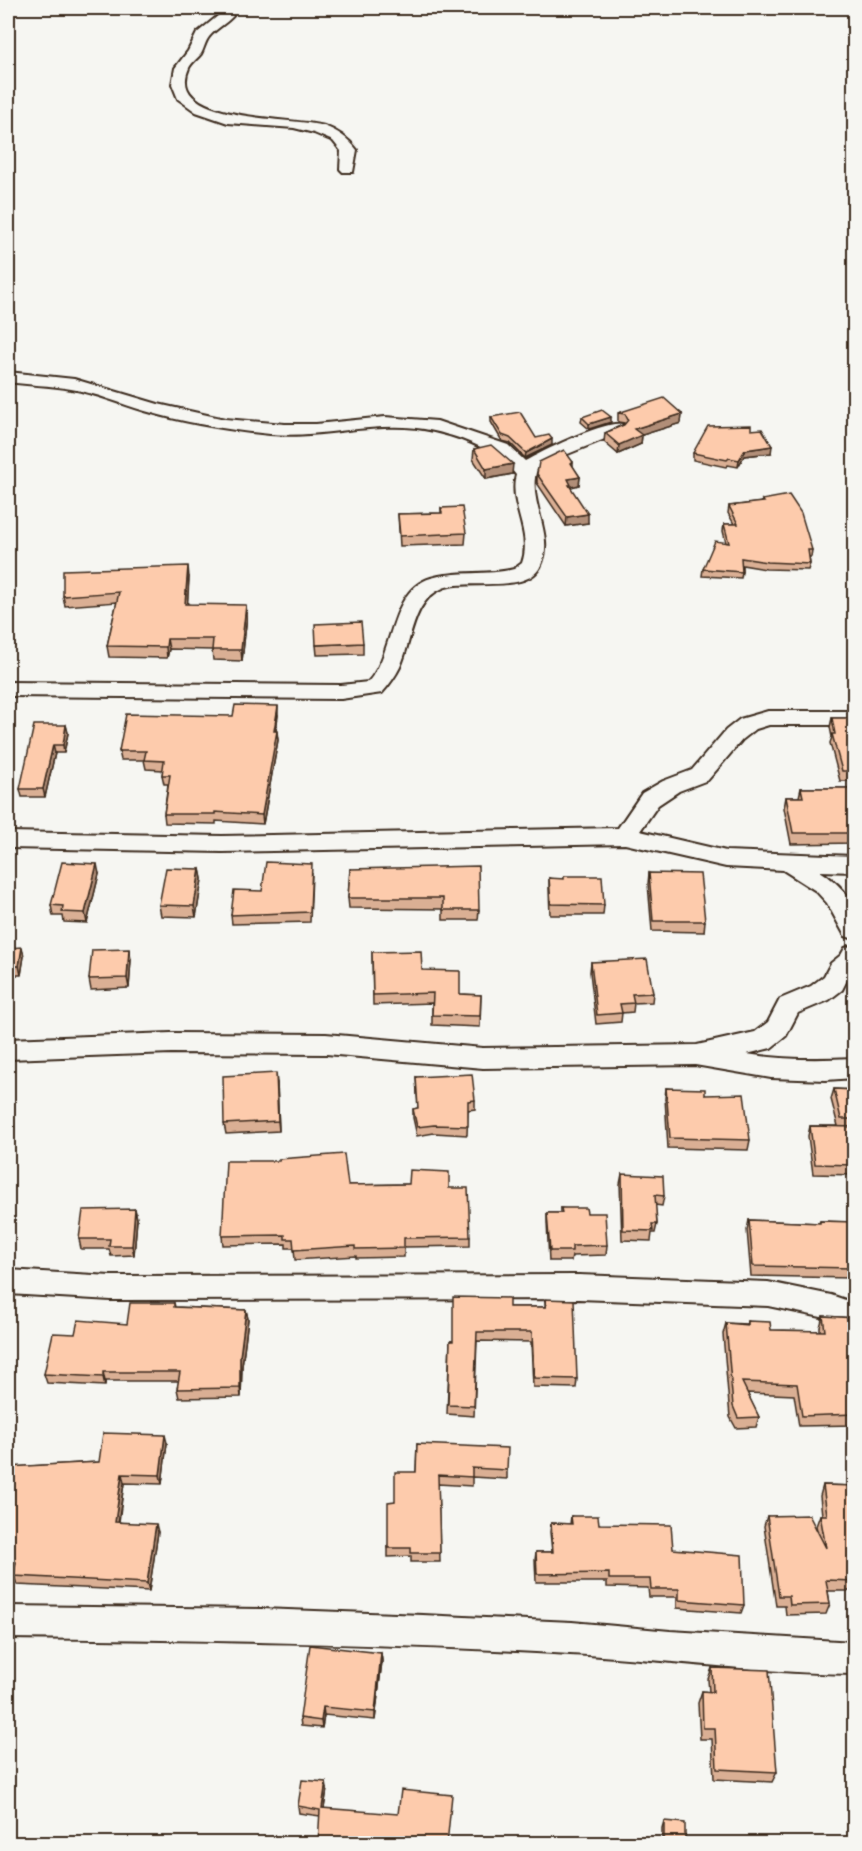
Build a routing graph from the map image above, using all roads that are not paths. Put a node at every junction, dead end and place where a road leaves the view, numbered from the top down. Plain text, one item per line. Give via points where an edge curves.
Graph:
1 (220, 8) edge
2 (348, 169) dead end
3 (8, 377) edge
4 (616, 428) edge
5 (525, 473) junction
6 (8, 689) edge
7 (855, 718) edge
8 (625, 836) junction
9 (8, 840) edge
10 (789, 862) junction
11 (855, 864) edge
12 (855, 930) edge
13 (855, 954) edge
14 (8, 1049) edge
15 (695, 1055) junction
16 (855, 1068) edge
17 (8, 1282) edge
18 (855, 1315) edge
19 (8, 1622) edge
20 (855, 1658) edge

1 - 2 street via 226,16 202,36 179,74 183,96 201,109 228,119 303,125 329,133 349,150
3 - 5 street via 74,384 181,415 237,425 285,430 407,422 437,426 501,449
4 - 5 street via 538,460
5 - 6 street via 524,496 535,552 531,566 517,575 463,579 426,588 413,603 385,676 374,688 341,692
7 - 8 street via 776,717 748,724 700,775 650,799
8 - 9 street via 222,843
8 - 10 street via 726,859
10 - 11 street
10 - 12 street via 824,885
13 - 15 street via 834,983 789,1006 777,1029 762,1041
14 - 15 street via 171,1043 303,1044 483,1058
15 - 16 street via 771,1068
17 - 18 street via 111,1288 567,1287 768,1294
19 - 20 street via 423,1631

